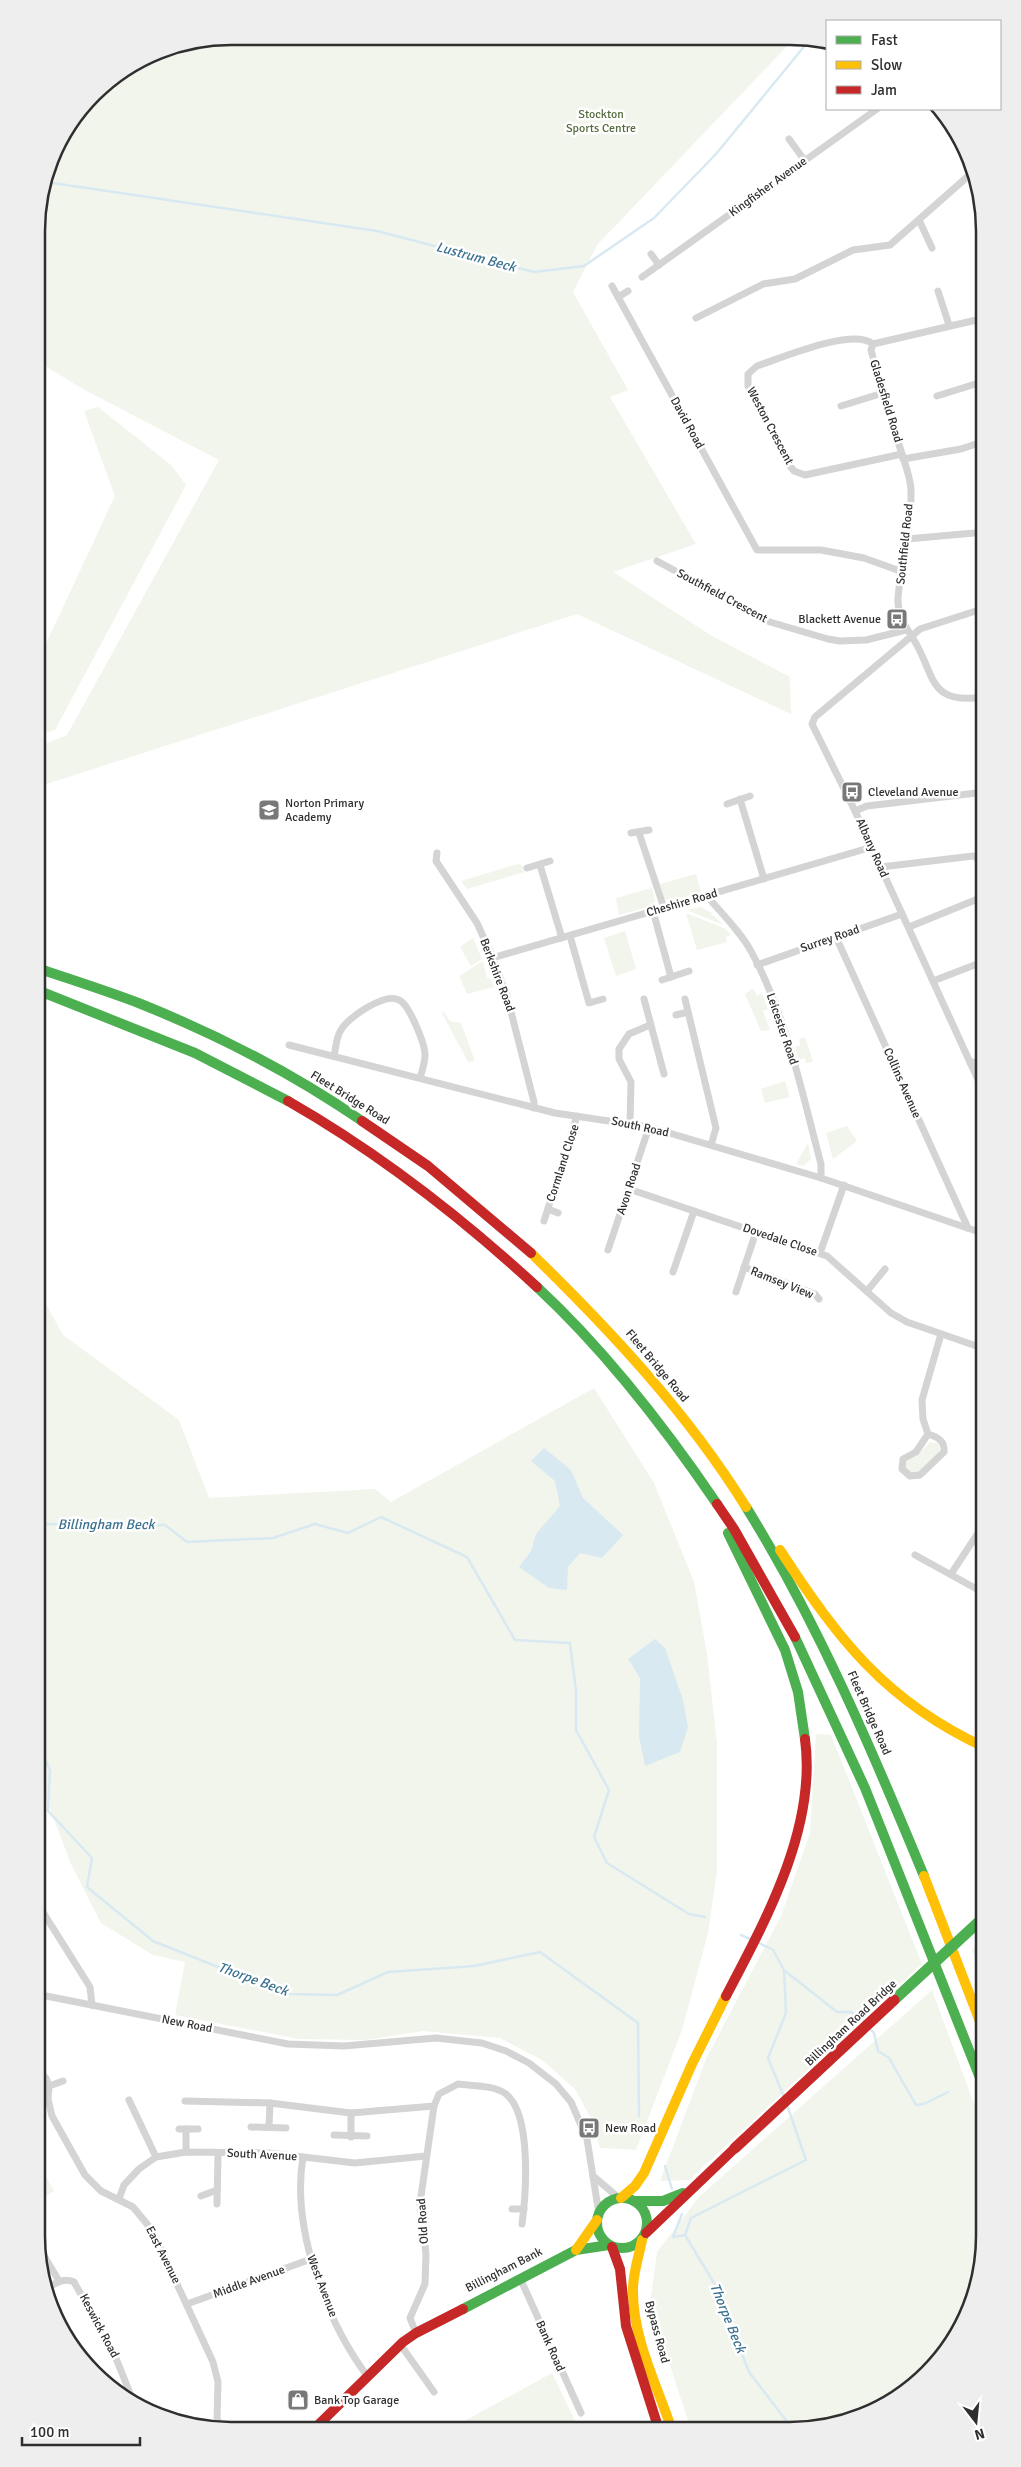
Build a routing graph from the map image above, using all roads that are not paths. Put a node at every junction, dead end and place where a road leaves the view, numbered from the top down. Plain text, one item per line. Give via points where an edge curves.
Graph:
1 (876, 110) edge
2 (789, 138) dead end
3 (805, 160) junction
4 (968, 177) edge
5 (919, 220) junction
6 (932, 248) dead end
7 (651, 254) dead end
8 (659, 265) junction
9 (642, 278) dead end
10 (612, 286) dead end
11 (628, 291) dead end
12 (938, 291) dead end
13 (618, 297) junction
14 (696, 318) dead end
15 (976, 320) edge
16 (949, 325) junction
17 (873, 344) junction
18 (976, 384) edge
19 (883, 393) junction
20 (937, 396) dead end
21 (841, 406) dead end
22 (976, 444) edge
23 (902, 456) junction
24 (974, 533) dead end
25 (907, 539) junction
26 (657, 561) dead end
27 (902, 572) junction
28 (976, 611) edge
29 (908, 633) junction
30 (976, 697) edge
31 (976, 793) edge
32 (750, 796) dead end
33 (740, 800) junction
34 (727, 804) dead end
35 (856, 811) junction
36 (649, 830) dead end
37 (630, 832) dead end
38 (639, 833) junction
39 (872, 847) junction
40 (437, 853) dead end
41 (976, 858) edge
42 (550, 861) dead end
43 (540, 865) junction
44 (881, 867) junction
45 (527, 868) dead end
46 (764, 879) junction
47 (707, 896) junction
48 (976, 900) edge
49 (664, 908) junction
50 (653, 912) junction
51 (902, 914) junction
52 (909, 927) junction
53 (570, 936) junction
54 (836, 937) junction
55 (562, 938) junction
56 (492, 958) junction
57 (976, 964) edge
58 (758, 965) junction
59 (45, 971) edge
60 (689, 971) dead end
61 (671, 976) junction
62 (662, 980) dead end
63 (933, 980) junction
64 (45, 993) edge
65 (603, 999) dead end
66 (644, 999) dead end
67 (684, 999) dead end
68 (688, 1012) junction
69 (676, 1015) dead end
70 (650, 1025) junction
71 (289, 1044) dead end
72 (334, 1056) junction
73 (970, 1062) junction
74 (976, 1062) edge
75 (664, 1074) dead end
76 (976, 1075) edge
77 (420, 1078) junction
78 (534, 1108) junction
79 (577, 1116) junction
80 (630, 1124) junction
81 (649, 1127) junction
82 (711, 1145) junction
83 (821, 1178) junction
84 (844, 1185) junction
85 (629, 1190) junction
86 (548, 1209) junction
87 (694, 1211) junction
88 (558, 1213) dead end
89 (544, 1221) dead end
90 (968, 1228) junction
91 (976, 1231) edge
92 (756, 1232) junction
93 (608, 1250) dead end
94 (820, 1253) junction
95 (744, 1267) junction
96 (885, 1269) dead end
97 (673, 1272) dead end
98 (866, 1291) junction
99 (736, 1292) dead end
100 (819, 1299) dead end
101 (941, 1334) junction
102 (976, 1346) edge
103 (928, 1434) junction
104 (732, 1486) junction
105 (716, 1503) junction
106 (976, 1536) edge
107 (915, 1555) dead end
108 (951, 1574) junction
109 (976, 1588) edge
110 (976, 1743) edge
111 (45, 1915) edge
112 (976, 1924) edge
113 (45, 1996) edge
114 (92, 2005) junction
115 (976, 2011) edge
116 (976, 2067) edge
117 (45, 2077) edge
118 (63, 2081) dead end
119 (49, 2086) junction
120 (204, 2092) dead end
121 (130, 2100) dead end
122 (185, 2102) dead end
123 (204, 2102) junction
124 (270, 2103) junction
125 (434, 2106) junction
126 (351, 2113) junction
127 (269, 2126) junction
128 (251, 2127) dead end
129 (286, 2128) dead end
130 (198, 2129) dead end
131 (334, 2135) dead end
132 (351, 2136) junction
133 (367, 2136) dead end
134 (186, 2152) junction
135 (218, 2153) junction
136 (426, 2156) junction
137 (156, 2157) junction
138 (303, 2157) junction
139 (593, 2176) junction
140 (691, 2189) junction
141 (217, 2190) junction
142 (201, 2196) dead end
143 (620, 2198) junction
144 (118, 2199) junction
145 (634, 2201) junction
146 (217, 2204) dead end
147 (512, 2208) dead end
148 (524, 2209) junction
149 (598, 2217) junction
150 (522, 2224) dead end
151 (644, 2236) junction
152 (611, 2246) junction
153 (576, 2250) junction
154 (311, 2259) junction
155 (47, 2261) edge
156 (520, 2278) junction
157 (59, 2281) junction
158 (52, 2286) edge
159 (187, 2304) junction
160 (416, 2333) junction
161 (400, 2344) junction
162 (368, 2377) junction
163 (130, 2392) edge
164 (434, 2392) dead end
165 (581, 2413) dead end
166 (218, 2422) edge
167 (321, 2422) edge
168 (656, 2422) edge
169 (669, 2422) edge

1 - 3 street, Kingfisher Avenue
2 - 3 street
3 - 8 street, Kingfisher Avenue
4 - 5 street
5 - 6 street
5 - 14 street via 890,245 853,250 795,279 763,284
7 - 8 street
8 - 9 street, Kingfisher Avenue
10 - 13 street, David Road
11 - 13 street
12 - 16 street
13 - 27 street, David Road via 757,550 791,548 829,552 864,558
15 - 16 street
16 - 17 street
17 - 19 street, Gladesfield Road via 871,350
17 - 23 street, Weston Crescent via 868,340 844,339 757,366 748,374 748,386 790,466 800,474
18 - 20 street
19 - 21 street
19 - 23 street, Gladesfield Road
22 - 23 street, Weston Crescent via 961,450
23 - 25 street, Southfield Road via 911,488
24 - 25 street
25 - 27 street, Southfield Road
26 - 29 street, Southfield Crescent via 770,622 828,639 866,640
27 - 29 street, Southfield Road via 898,600
28 - 29 street
29 - 30 street, Southfield Road via 927,672 941,690 956,697
29 - 35 street, Albany Road via 812,724
31 - 35 street via 867,806
32 - 33 street
33 - 34 street
33 - 46 street
35 - 39 street, Albany Road
36 - 38 street
37 - 38 street
38 - 49 street
39 - 44 street, Albany Road
39 - 46 street, Cheshire Road
40 - 56 street, Berkshire Road via 436,861 477,923
41 - 44 street
42 - 43 street
43 - 45 street
43 - 55 street
44 - 51 street, Albany Road
46 - 47 street, Cheshire Road
47 - 49 street, Cheshire Road
47 - 58 street, Leicester Road via 743,938
48 - 52 street
49 - 50 street, Cheshire Road
50 - 53 street, Cheshire Road
50 - 61 street
51 - 52 street, Albany Road
51 - 54 street, Surrey Road
52 - 63 street, Albany Road
53 - 55 street, Cheshire Road
53 - 65 street via 589,1003
54 - 58 street, Surrey Road
54 - 90 street, Collins Avenue
55 - 56 street, Cheshire Road
56 - 78 street, Berkshire Road via 510,1005
57 - 63 street
58 - 83 street, Leicester Road via 793,1058 821,1164
59 - 104 main road, Fleet Bridge Road via 151,1009 252,1056 352,1114 447,1180 521,1242 595,1314 662,1392
60 - 61 street
61 - 62 street
63 - 73 street, Albany Road
64 - 105 main road via 147,1031 247,1078 337,1129 424,1189 510,1261 596,1347 659,1422
66 - 70 street
67 - 68 street
68 - 69 street
68 - 82 street via 716,1128
70 - 75 street
70 - 80 street via 629,1034 619,1049 619,1058 631,1082
71 - 72 street, South Road
72 - 77 street, South Road
72 - 77 street via 342,1027 378,1000 387,997 399,999 407,1008 424,1046
73 - 74 street
73 - 76 street, Albany Road
77 - 78 street, South Road
78 - 79 street, South Road
79 - 80 street, South Road
79 - 86 street, Cormland Close
80 - 81 street, South Road
81 - 82 street, South Road
81 - 85 street, Avon Road
82 - 83 street, South Road
83 - 84 street, South Road
84 - 90 street, South Road
84 - 94 street
85 - 87 street, Dovedale Close
85 - 93 street, Avon Road
86 - 88 street, Cormland Close
86 - 89 street, Cormland Close
87 - 92 street, Dovedale Close
87 - 97 street
90 - 91 street, South Road
92 - 94 street, Dovedale Close
92 - 95 street, Ramsey View
94 - 98 street, Dovedale Close via 828,1256
95 - 99 street, Ramsey View
95 - 100 street, Ramsey View via 815,1294
96 - 98 street
98 - 101 street, Dovedale Close via 899,1318
101 - 102 street, Dovedale Close
101 - 103 street via 922,1400
103 - 103 street via 941,1440 944,1452 920,1475 910,1476 902,1469 903,1459 916,1452
104 - 110 main road via 768,1532 837,1635 894,1692 935,1722
104 - 115 main road, Fleet Bridge Road via 794,1592 866,1739 933,1897
105 - 116 main road via 781,1610 841,1732 913,1903
105 - 143 main road via 736,1552 788,1654 805,1729 804,1803 797,1842 761,1931 699,2048 644,2174
106 - 108 street
107 - 108 street
108 - 109 street
111 - 114 street via 90,1987
112 - 140 main road, Billingham Road Bridge, bridge
113 - 114 street, New Road
114 - 139 street, New Road via 288,2044 344,2046 436,2038 482,2043 506,2051 529,2063 556,2084 571,2102 587,2139
117 - 119 street
118 - 119 street
119 - 144 street, East Avenue via 52,2116 85,2175 101,2190
120 - 123 street
121 - 137 street via 131,2114
122 - 123 street
123 - 124 street
124 - 126 street
124 - 127 street
125 - 126 street
125 - 136 street, Old Road
125 - 148 street via 440,2094 458,2084 495,2089 507,2095 521,2122 525,2163
126 - 132 street
127 - 128 street
127 - 129 street
130 - 134 street via 182,2129
131 - 132 street
132 - 133 street
134 - 135 street, South Avenue
134 - 137 street, South Avenue
135 - 138 street, South Avenue
135 - 141 street
136 - 138 street, South Avenue via 355,2163
136 - 160 street, Old Road via 420,2204 426,2254 425,2284 410,2318
137 - 144 street, South Avenue via 124,2185
138 - 154 street, West Avenue via 300,2173
139 - 143 street
139 - 149 street, New Road
140 - 145 main road via 663,2201
140 - 151 main road, Billingham Road Bridge
141 - 142 street
141 - 146 street
143 - 145 main road
143 - 149 main road via 606,2204
144 - 159 street, East Avenue via 133,2207 152,2230
145 - 151 main road via 645,2212 648,2226
147 - 148 street
148 - 150 street
149 - 152 main road via 600,2234
149 - 153 main road
151 - 152 main road via 628,2248
151 - 169 main road, Bypass Road via 634,2277 634,2303
152 - 153 main road, Billingham Bank
152 - 168 main road, Bypass Road via 620,2269 626,2326
153 - 156 main road, Billingham Bank
154 - 159 street, Middle Avenue
154 - 162 street, West Avenue via 348,2350
155 - 157 street
156 - 160 main road, Billingham Bank
156 - 165 street, Bank Road
157 - 158 street
157 - 163 street, Keswick Road via 69,2280 77,2285 113,2351
159 - 166 street, East Avenue via 213,2362 218,2382
160 - 161 main road, Billingham Bank
161 - 162 main road, Billingham Bank
161 - 164 street
162 - 167 main road, Billingham Bank

